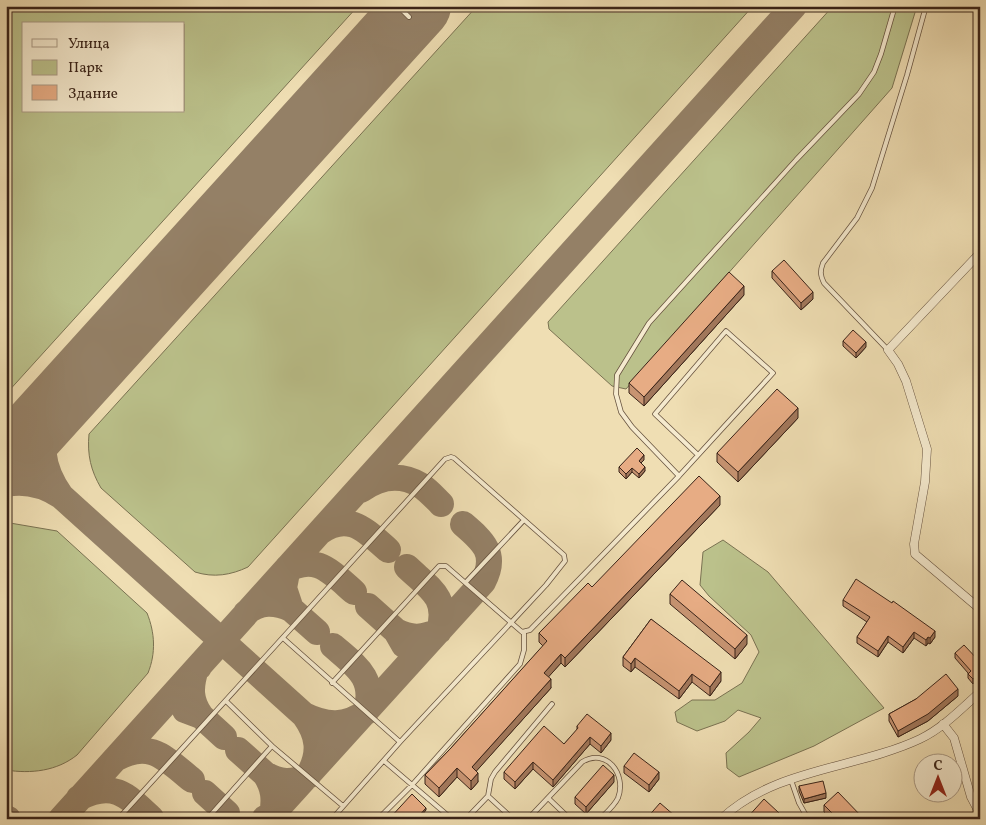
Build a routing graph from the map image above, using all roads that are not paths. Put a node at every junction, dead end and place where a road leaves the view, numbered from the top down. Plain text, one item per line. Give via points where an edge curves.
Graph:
1 (398, 6) edge
2 (894, 6) edge
3 (926, 6) edge
4 (408, 17) dead end
5 (980, 253) edge
6 (888, 350) junction
7 (698, 455) junction
8 (680, 476) junction
9 (524, 520) junction
10 (466, 582) junction
11 (980, 609) edge
12 (511, 623) junction
13 (524, 632) junction
14 (283, 638) junction
15 (332, 683) junction
16 (980, 692) edge
17 (973, 698) junction
18 (226, 700) junction
19 (552, 704) dead end
20 (980, 704) edge
21 (943, 724) junction
22 (400, 742) junction
23 (272, 746) junction
24 (384, 761) junction
25 (790, 780) junction
26 (412, 784) junction
27 (488, 796) junction
28 (548, 798) junction
29 (344, 806) junction
30 (980, 814) edge
31 (118, 819) edge
32 (207, 819) edge
33 (332, 819) edge
34 (378, 819) edge
35 (452, 819) edge
36 (466, 819) edge
37 (513, 819) edge
38 (528, 819) edge
39 (570, 819) edge
40 (600, 819) edge
41 (721, 819) edge
42 (808, 819) edge

1 - 4 lane
2 - 8 lane via 874,72 859,94 649,324 618,375 616,394 620,412
3 - 6 lane via 872,188 820,271 824,282
5 - 6 street
6 - 11 street via 906,381 927,449 915,554
7 - 7 lane via 773,373 726,331 655,414
7 - 8 lane
8 - 13 lane via 530,630
9 - 10 lane
9 - 12 lane via 564,555 565,561
9 - 14 lane via 454,458 448,458
10 - 12 lane
10 - 15 lane via 446,566 436,567
12 - 13 lane
12 - 22 lane
13 - 26 lane via 520,664
14 - 15 lane
14 - 18 lane
15 - 22 lane
16 - 17 street
17 - 20 lane
17 - 21 street
18 - 23 lane
18 - 31 lane
19 - 27 lane via 495,772
21 - 25 street via 922,738 899,747
21 - 30 street via 954,738 971,796
22 - 24 lane
23 - 29 lane
23 - 32 lane
24 - 26 lane
24 - 29 lane
25 - 41 street via 741,802
25 - 42 lane
26 - 34 lane
26 - 35 lane
27 - 36 lane
27 - 37 lane
28 - 38 lane
28 - 39 lane
28 - 40 lane via 582,762 589,758 608,760 618,775 619,794
29 - 33 lane

